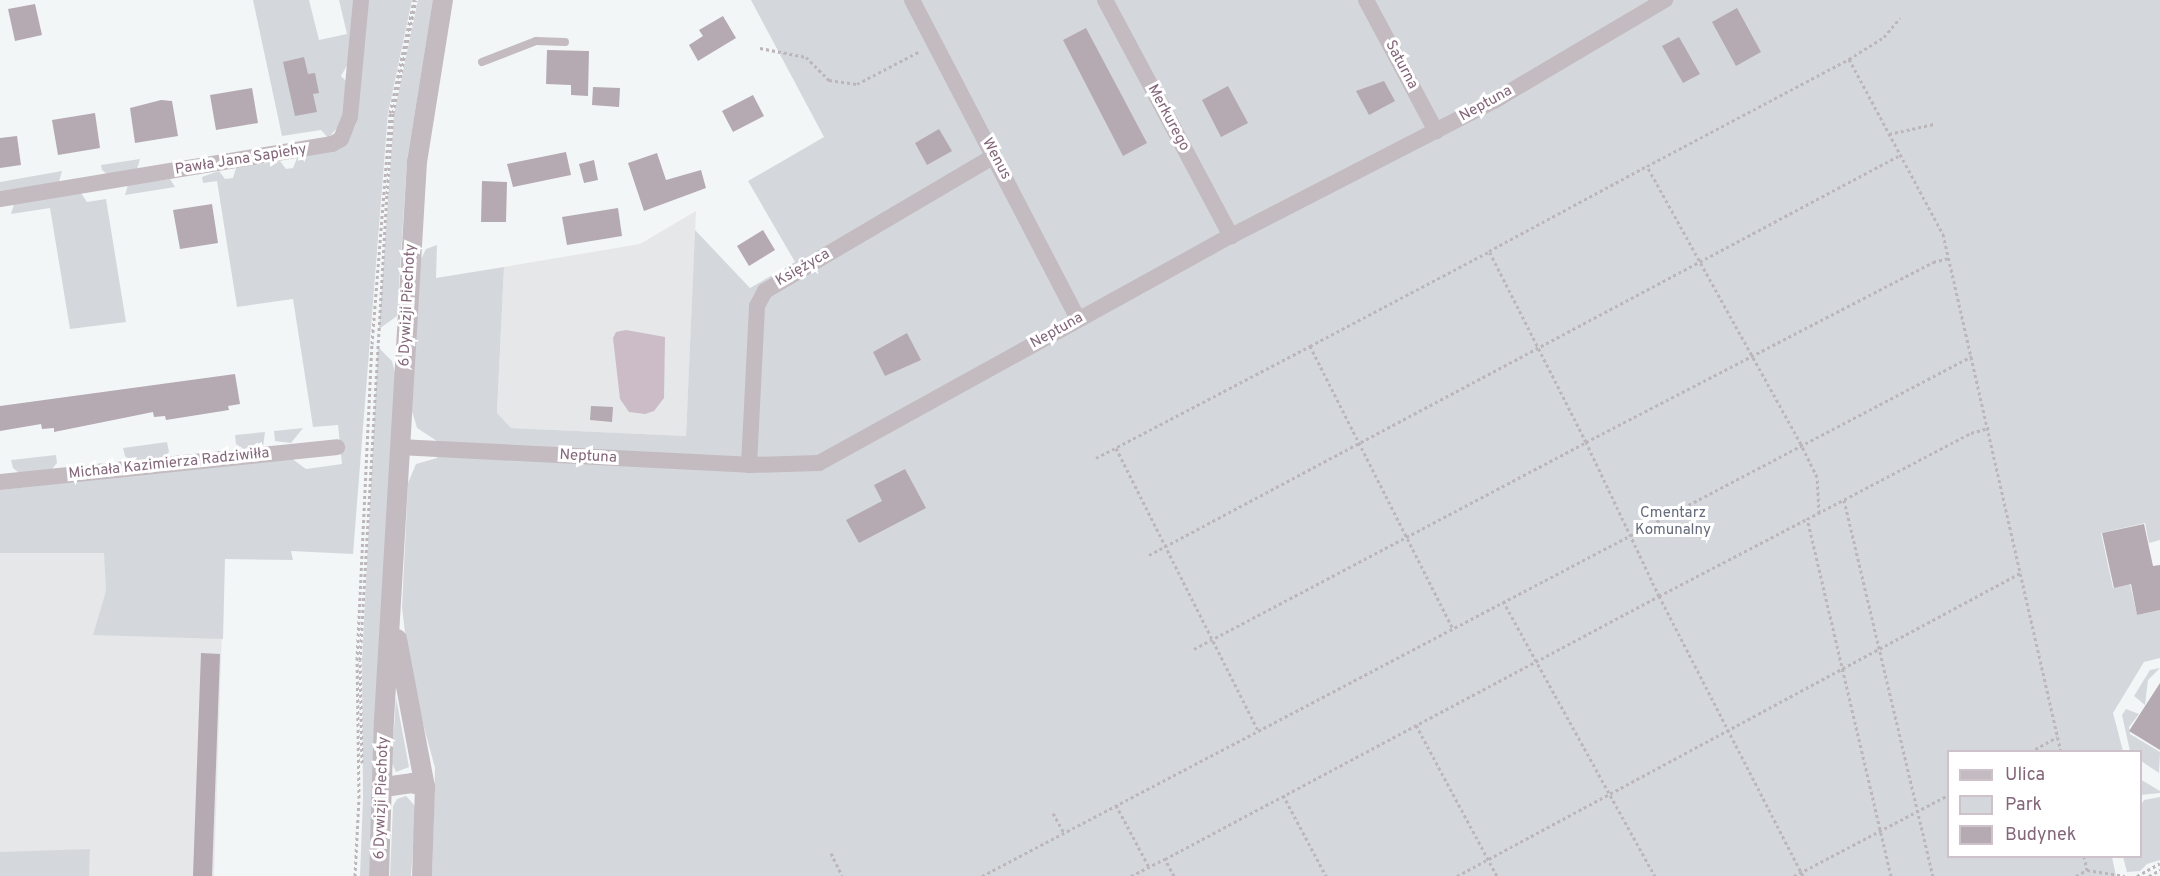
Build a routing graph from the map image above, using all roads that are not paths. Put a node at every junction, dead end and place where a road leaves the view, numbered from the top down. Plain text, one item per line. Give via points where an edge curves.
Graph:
1 (361, 0) edge
2 (443, 0) edge
3 (912, 0) edge
4 (1106, 0) edge
5 (1366, 0) edge
6 (1665, 0) edge
7 (565, 42) dead end
8 (482, 62) dead end
9 (1436, 131) junction
10 (994, 156) junction
11 (0, 199) edge
12 (1231, 236) junction
13 (1078, 319) junction
14 (338, 447) dead end
15 (399, 447) junction
16 (749, 465) junction
17 (0, 482) edge
18 (392, 613) junction
19 (384, 787) junction
20 (425, 787) junction
21 (379, 876) edge
22 (422, 876) edge

1 - 11 street, Pawła Jana Sapiehy via 350,117 341,139 332,144
2 - 15 street, 6 Dywizji Piechoty via 417,162
3 - 10 street, Wenus
4 - 12 street, Merkurego
5 - 9 street, Saturna
6 - 9 street, Neptuna
7 - 8 lane via 536,41
9 - 12 street, Neptuna
10 - 13 street, Wenus
10 - 16 street, Księżyca via 765,291 758,306
12 - 13 street, Neptuna
13 - 16 street, Neptuna via 836,456 795,466
14 - 17 street, Michała Kazimierza Radziwiłła
15 - 16 street, Neptuna
15 - 18 street, 6 Dywizji Piechoty
18 - 19 street, 6 Dywizji Piechoty
18 - 20 street, 6 Dywizji Piechoty
19 - 20 street via 412,783
19 - 21 street, 6 Dywizji Piechoty
20 - 22 street, 6 Dywizji Piechoty

